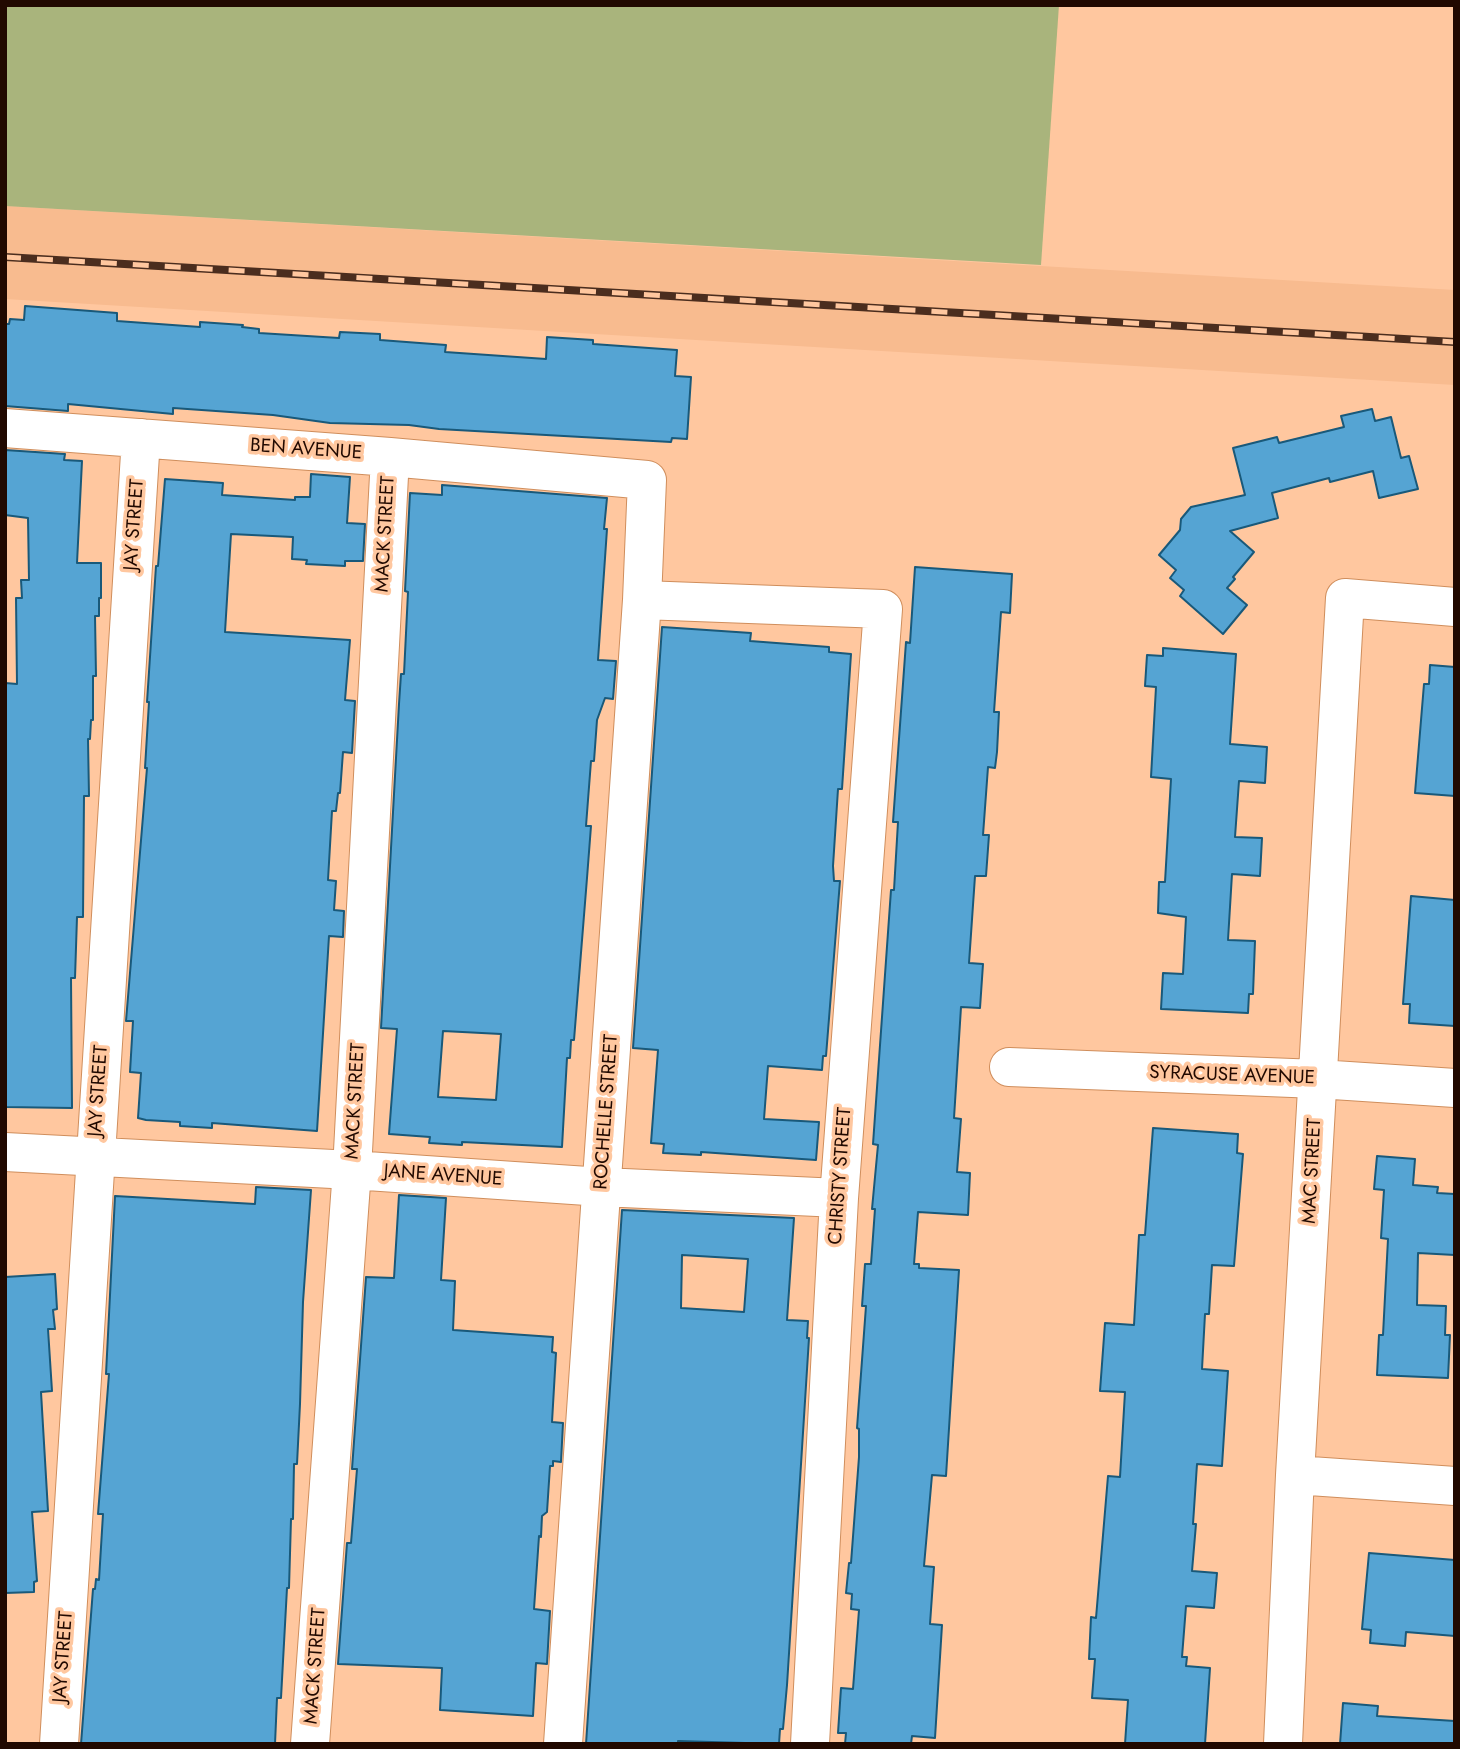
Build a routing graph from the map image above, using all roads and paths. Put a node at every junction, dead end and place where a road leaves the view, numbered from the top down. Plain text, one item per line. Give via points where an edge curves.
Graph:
1 (5, 428) edge
2 (141, 438) junction
3 (390, 457) junction
4 (648, 480) joint
5 (642, 600) junction
6 (1455, 607) edge
7 (1009, 1068) dead end
8 (1318, 1079) junction
9 (1455, 1088) edge
10 (5, 1152) edge
11 (95, 1155) junction
12 (352, 1170) junction
13 (602, 1187) junction
14 (839, 1198) junction
15 (1295, 1475) junction
16 (1455, 1486) edge
17 (59, 1744) edge
18 (310, 1744) edge
19 (563, 1744) edge
20 (810, 1744) edge
21 (1283, 1744) edge

1 - 2 street, BEN AVENUE
2 - 3 street, BEN AVENUE
2 - 11 street, JAY STREET
3 - 4 street, BEN AVENUE
3 - 12 street, MACK STREET
4 - 5 street, ROCHELLE STREET
5 - 13 street, ROCHELLE STREET
5 - 14 street, CHRISTY STREET via 883,609
6 - 8 street, MAC STREET via 1345,598
7 - 8 street, SYRACUSE AVENUE
8 - 9 street, SYRACUSE AVENUE
8 - 15 street, MAC STREET
10 - 11 street, JANE AVENUE
11 - 12 street, JANE AVENUE
11 - 17 street, JAY STREET
12 - 13 street, JANE AVENUE
12 - 18 street, MACK STREET
13 - 14 street, JANE AVENUE
13 - 19 street, ROCHELLE STREET
14 - 20 street, CHRISTY STREET
15 - 16 street
15 - 21 street, MAC STREET

